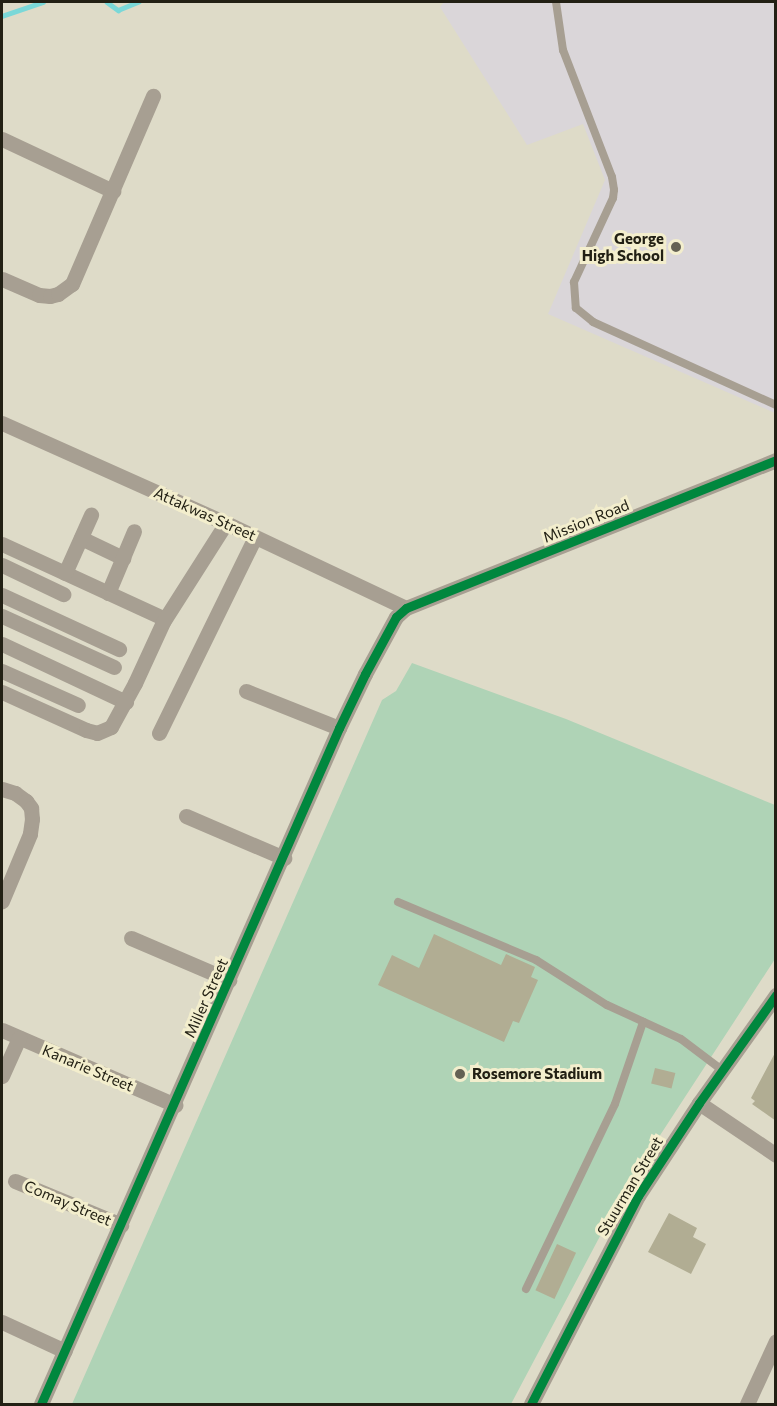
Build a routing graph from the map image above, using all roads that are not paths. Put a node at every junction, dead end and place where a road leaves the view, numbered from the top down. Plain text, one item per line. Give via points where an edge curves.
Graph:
1 (558, 3) edge
2 (153, 96) dead end
3 (2, 139) edge
4 (113, 191) junction
5 (2, 279) edge
6 (776, 405) edge
7 (2, 423) edge
8 (776, 460) edge
9 (91, 515) dead end
10 (226, 523) junction
11 (134, 531) dead end
12 (255, 537) junction
13 (81, 538) junction
14 (6, 546) edge
15 (123, 558) junction
16 (2, 568) edge
17 (65, 573) junction
18 (108, 593) junction
19 (63, 594) dead end
20 (2, 595) edge
21 (406, 608) junction
22 (2, 616) edge
23 (165, 619) junction
24 (64, 624) junction
25 (57, 641) junction
26 (2, 644) edge
27 (119, 649) dead end
28 (24, 654) junction
29 (46, 664) junction
30 (114, 667) dead end
31 (8, 673) edge
32 (246, 691) dead end
33 (4, 693) edge
34 (126, 702) junction
35 (78, 705) dead end
36 (339, 728) junction
37 (159, 733) dead end
38 (2, 789) edge
39 (186, 816) dead end
40 (284, 858) junction
41 (2, 901) edge
42 (398, 902) dead end
43 (131, 938) dead end
44 (230, 980) junction
45 (776, 995) edge
46 (643, 1022) junction
47 (2, 1030) edge
48 (19, 1038) junction
49 (723, 1070) junction
50 (2, 1076) edge
51 (699, 1103) junction
52 (175, 1105) junction
53 (776, 1155) edge
54 (15, 1181) dead end
55 (120, 1225) junction
56 (526, 1289) dead end
57 (2, 1322) edge
58 (774, 1350) edge
59 (65, 1351) junction
60 (41, 1404) edge
61 (531, 1404) edge
62 (747, 1404) edge

1 - 6 lane via 563,50 615,190 574,282 576,308 593,322
2 - 4 street
3 - 4 street
4 - 5 street via 72,284 65,290 50,296 39,295
7 - 10 street, Attakwas Street
8 - 21 street, Mission Road
9 - 13 street
10 - 12 street, Attakwas Street
10 - 23 street
11 - 15 street
12 - 21 street, Attakwas Street
12 - 37 street
13 - 15 street
13 - 17 street
14 - 16 street
14 - 17 street
15 - 18 street
16 - 19 street
17 - 18 street
18 - 23 street
20 - 24 street
21 - 36 street, Miller Street via 391,626
22 - 25 street
23 - 34 street
24 - 25 street
24 - 27 street
25 - 29 street
25 - 30 street
26 - 28 street
28 - 29 street
28 - 31 street
29 - 34 street
31 - 33 street
31 - 35 street
32 - 36 street
33 - 34 street via 97,733 111,727
36 - 40 street, Miller Street
38 - 41 street via 26,801 32,819 30,834
39 - 40 street
40 - 44 street, Miller Street
42 - 46 lane via 536,960 607,1005
43 - 44 street
44 - 52 street, Miller Street
45 - 49 street, Stuurman Street
46 - 49 lane via 681,1039
46 - 56 lane via 615,1104
47 - 48 street, Kanarie Street
48 - 50 street
48 - 52 street, Kanarie Street
49 - 51 street, Stuurman Street
51 - 53 street
51 - 61 street, Stuurman Street via 633,1205
52 - 55 street, Miller Street
54 - 55 street, Comay Street
55 - 59 street, Miller Street
57 - 59 street
58 - 62 street
59 - 60 street, Miller Street

